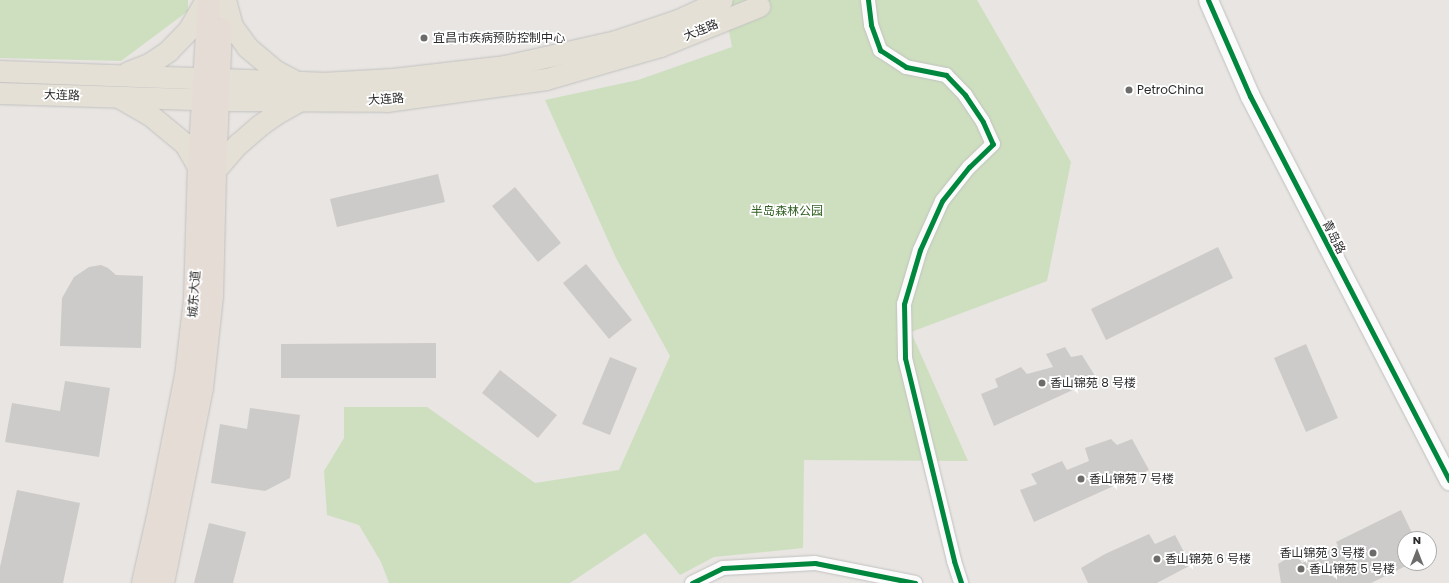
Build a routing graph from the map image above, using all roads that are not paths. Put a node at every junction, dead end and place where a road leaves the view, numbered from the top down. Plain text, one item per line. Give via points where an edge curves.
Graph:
1 (207, 0) edge
2 (224, 0) edge
3 (722, 0) edge
4 (868, 0) edge
5 (1208, 0) edge
6 (759, 6) dead end
7 (0, 71) edge
8 (122, 74) junction
9 (211, 89) junction
10 (299, 90) junction
11 (0, 93) edge
12 (120, 97) junction
13 (207, 169) junction
14 (1449, 480) edge
15 (143, 583) edge
16 (163, 583) edge
17 (692, 583) edge
18 (915, 583) edge
19 (961, 583) edge

1 - 8 main road via 188,29 168,51 149,64
1 - 9 highway, 城东大道
2 - 9 highway, 城东大道
2 - 10 main road via 232,26 247,47
3 - 10 main road, 大连路 via 678,20 616,41 505,66 393,79 322,83
4 - 19 street via 871,25 880,50 906,67 946,75 965,95 983,122 993,144 969,167 942,201 920,250 904,304 905,358
5 - 14 street, 青岛路 via 1250,96
6 - 10 main road, 大连路 via 660,46 546,79 386,101
7 - 8 main road, 大连路
8 - 9 main road, 大连路
9 - 10 main road, 大连路
9 - 12 main road, 大连路
9 - 13 highway, 城东大道
10 - 13 main road via 277,113
11 - 12 main road, 大连路
12 - 13 main road via 150,115 184,144
13 - 15 highway, 城东大道 via 186,376
13 - 16 highway, 城东大道 via 212,296 202,388
17 - 18 street via 723,568 815,563

